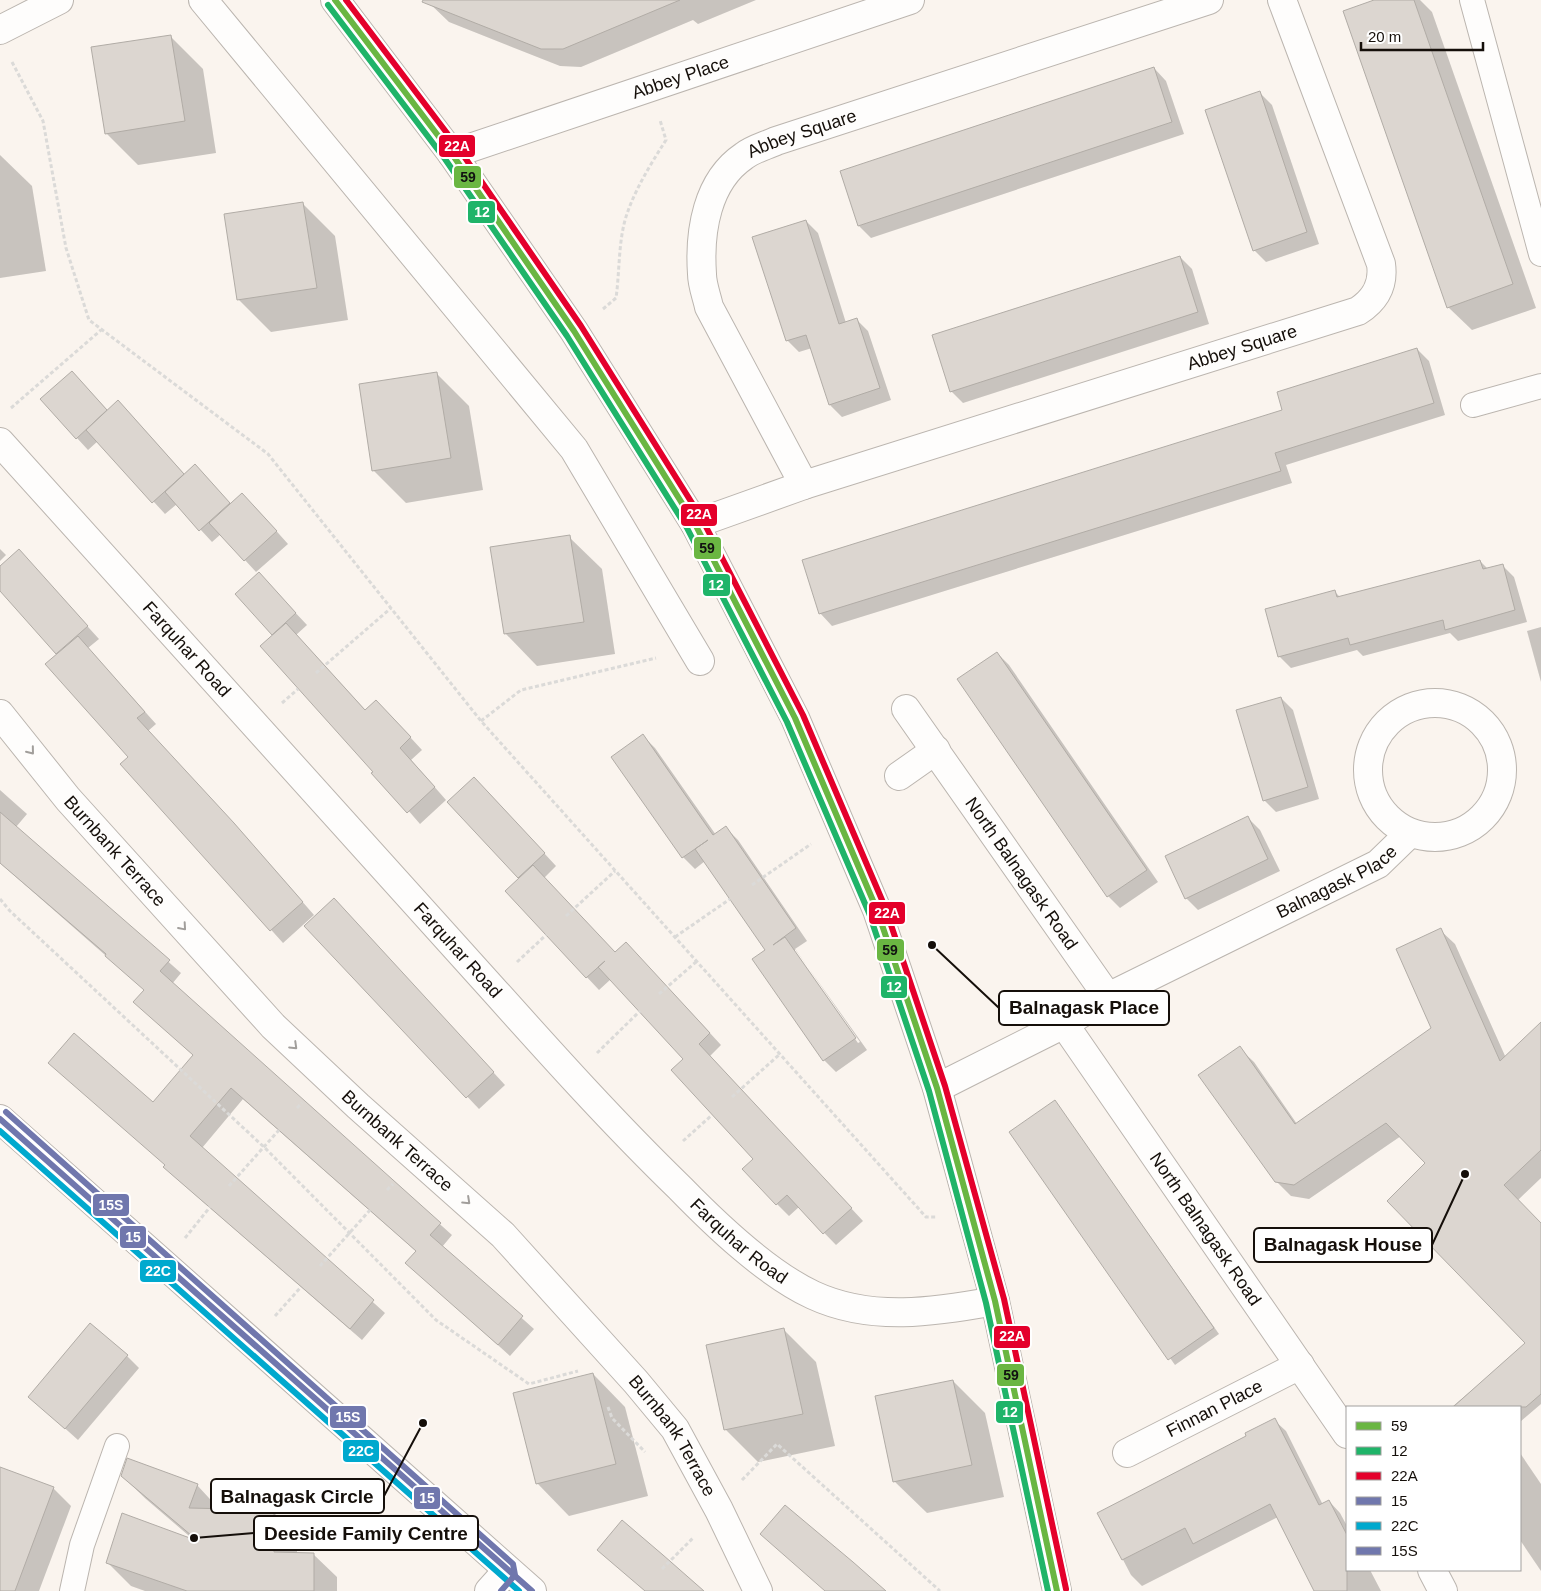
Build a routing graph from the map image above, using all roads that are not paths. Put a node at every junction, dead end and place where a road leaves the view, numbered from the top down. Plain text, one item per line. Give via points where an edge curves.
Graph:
1 (59, 0) edge
2 (202, 0) edge
3 (335, 0) edge
4 (910, 0) edge
5 (1209, 0) edge
6 (1282, 0) edge
7 (1472, 0) edge
8 (0, 30) edge
9 (452, 154) junction
10 (1541, 254) edge
11 (1541, 386) edge
12 (1473, 405) dead end
13 (0, 442) edge
14 (804, 486) junction
15 (695, 524) junction
16 (700, 661) road end
17 (906, 709) dead end
18 (0, 714) edge
19 (936, 750) junction
20 (899, 776) dead end
21 (1410, 833) junction
22 (1108, 997) junction
23 (1064, 1024) junction
24 (936, 1088) junction
25 (0, 1119) edge
26 (995, 1301) junction
27 (1300, 1365) junction
28 (1346, 1433) edge
29 (117, 1446) dead end
30 (1127, 1453) dead end
31 (507, 1571) junction
32 (1433, 1571) edge
33 (72, 1591) edge
34 (489, 1591) edge
35 (532, 1591) edge
36 (758, 1591) edge
37 (1057, 1591) edge
38 (1443, 1591) edge

1 - 8 street
2 - 16 street via 574,448
3 - 9 street
4 - 9 street, Abbey Place
5 - 14 street, Abbey Square via 776,141 745,155 728,170 715,188 706,215 702,275 709,307
6 - 14 street, Abbey Square via 1381,264 1381,285 1366,306
7 - 10 lane
9 - 15 street via 574,332
11 - 12 lane
13 - 26 street, Farquhar Road via 615,1124 726,1234 813,1295 846,1307 891,1313 936,1312
14 - 15 street, Abbey Square
15 - 24 street via 795,718 819,773 877,910
17 - 19 street, North Balnagask Road
18 -> 36 street, Burnbank Terrace via 68,799 273,1026 503,1235 636,1382 675,1429
19 - 20 street
19 - 22 street, North Balnagask Road
21 - 21 street, Balnagask Place via 1390,821 1375,802 1368,780 1368,756 1382,727 1400,712 1422,703 1445,702 1465,709 1484,723 1497,742 1502,765 1500,790 1489,811 1472,827 1450,836 1426,837
21 - 22 street, Balnagask Place via 1378,864
22 - 23 street, Balnagask Place
23 - 24 street, Balnagask Place
23 - 27 street, North Balnagask Road
24 - 26 street
25 - 31 street
26 - 37 street
27 - 28 street, North Balnagask Road
27 - 30 street, Finnan Place
29 - 33 lane via 82,1545
31 - 34 street
31 - 35 street
32 - 38 street

